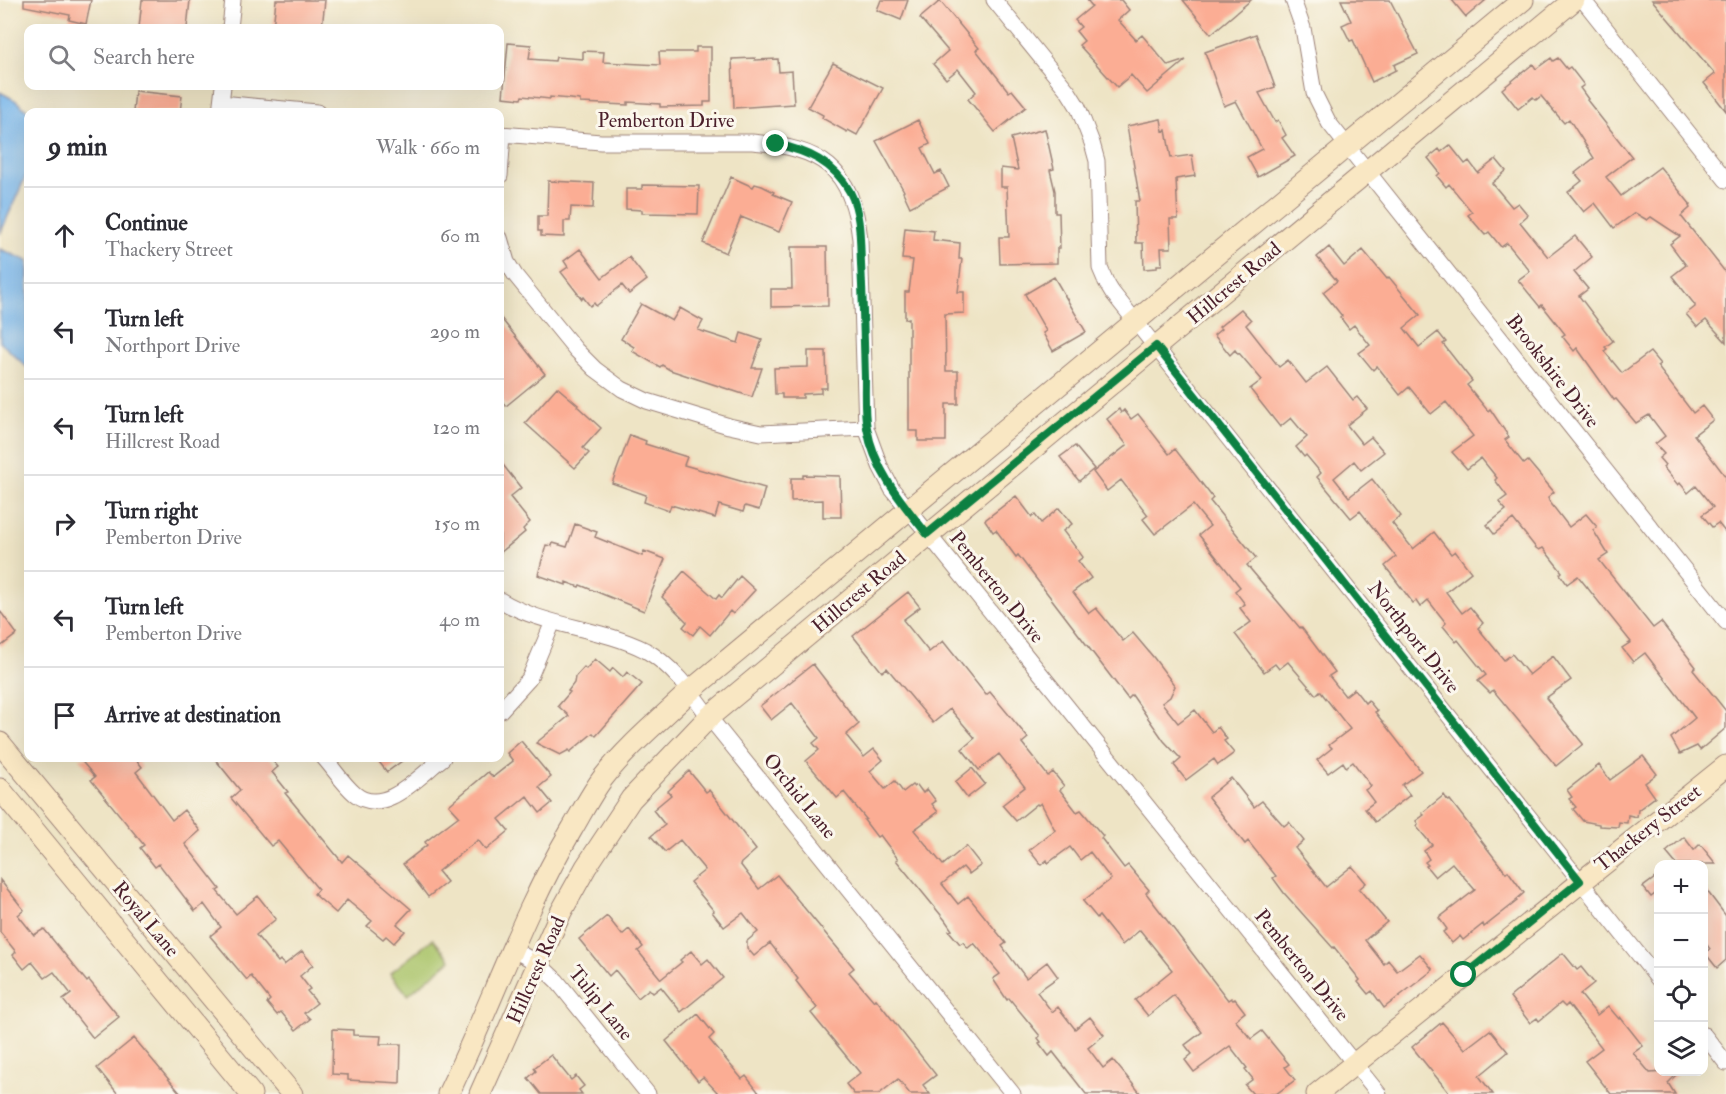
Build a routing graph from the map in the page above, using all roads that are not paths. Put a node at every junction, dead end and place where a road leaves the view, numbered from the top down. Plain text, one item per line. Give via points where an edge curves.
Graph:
1 (233, 0) edge
2 (994, 0) edge
3 (1293, 0) edge
4 (1523, 0) edge
5 (1574, 0) edge
6 (1583, 0) edge
7 (230, 24) edge
8 (222, 90) edge
9 (220, 108) edge
10 (504, 134) edge
11 (1347, 146) junction
12 (1368, 172) junction
13 (1726, 180) edge
14 (504, 252) edge
15 (1136, 321) junction
16 (1156, 346) junction
17 (867, 428) junction
18 (908, 510) junction
19 (927, 534) junction
20 (504, 602) edge
21 (553, 622) junction
22 (1726, 622) edge
23 (690, 691) junction
24 (504, 707) edge
25 (709, 717) junction
26 (0, 743) edge
27 (327, 762) edge
28 (438, 762) edge
29 (1726, 766) edge
30 (0, 789) edge
31 (61, 817) junction
32 (38, 835) junction
33 (1580, 881) junction
34 (512, 949) junction
35 (539, 964) junction
36 (1654, 973) edge
37 (1708, 1040) edge
38 (253, 1047) junction
39 (1726, 1063) edge
40 (1355, 1064) junction
41 (228, 1069) junction
42 (251, 1094) edge
43 (292, 1094) edge
44 (448, 1094) edge
45 (480, 1094) edge
46 (648, 1094) edge
47 (1013, 1094) edge
48 (1317, 1094) edge
49 (1379, 1094) edge

1 - 7 street
2 - 15 street via 1078,107 1097,161 1100,268 1112,292
3 - 11 street, Brookshire Drive via 1303,28 1314,93 1329,123
4 - 11 main road, Hillcrest Road
5 - 12 main road, Hillcrest Road
6 - 13 street
8 - 9 street
10 - 17 street, Pemberton Drive via 601,142 760,143 794,148 822,160 850,192 858,217
11 - 12 street, Brookshire Drive
11 - 15 main road, Hillcrest Road
12 - 16 main road, Hillcrest Road
12 - 22 street, Brookshire Drive
14 - 17 street via 515,275 563,334 596,369 622,389 683,413 761,433
15 - 16 street, Northport Drive
15 - 18 main road, Hillcrest Road
16 - 19 main road, Hillcrest Road
16 - 33 street, Northport Drive
17 - 18 street, Pemberton Drive via 879,466
18 - 19 street, Pemberton Drive
18 - 23 main road, Hillcrest Road
19 - 25 main road, Hillcrest Road
19 - 40 street, Pemberton Drive
20 - 21 street, Orchid Lane
21 - 23 street, Orchid Lane via 625,641 647,651
21 - 24 street via 529,679
23 - 25 street, Orchid Lane
23 - 34 main road, Hillcrest Road via 603,778 557,854
25 - 35 main road, Hillcrest Road via 631,799 581,876
25 - 47 street, Orchid Lane
26 - 31 main road, Royal Lane
27 - 28 street via 352,792 377,802 392,798
29 - 33 main road, Thackery Street
30 - 32 main road, Royal Lane
31 - 32 main road
31 - 38 main road, Royal Lane
32 - 41 main road, Royal Lane
33 - 36 street, Northport Drive
33 - 40 main road, Thackery Street
34 - 35 street, Tulip Lane
34 - 44 main road, Hillcrest Road
35 - 45 main road, Hillcrest Road
35 - 46 street, Tulip Lane
37 - 39 street
38 - 41 main road
38 - 43 main road, Royal Lane
40 - 48 main road, Thackery Street
40 - 49 street, Pemberton Drive
41 - 42 main road, Royal Lane

